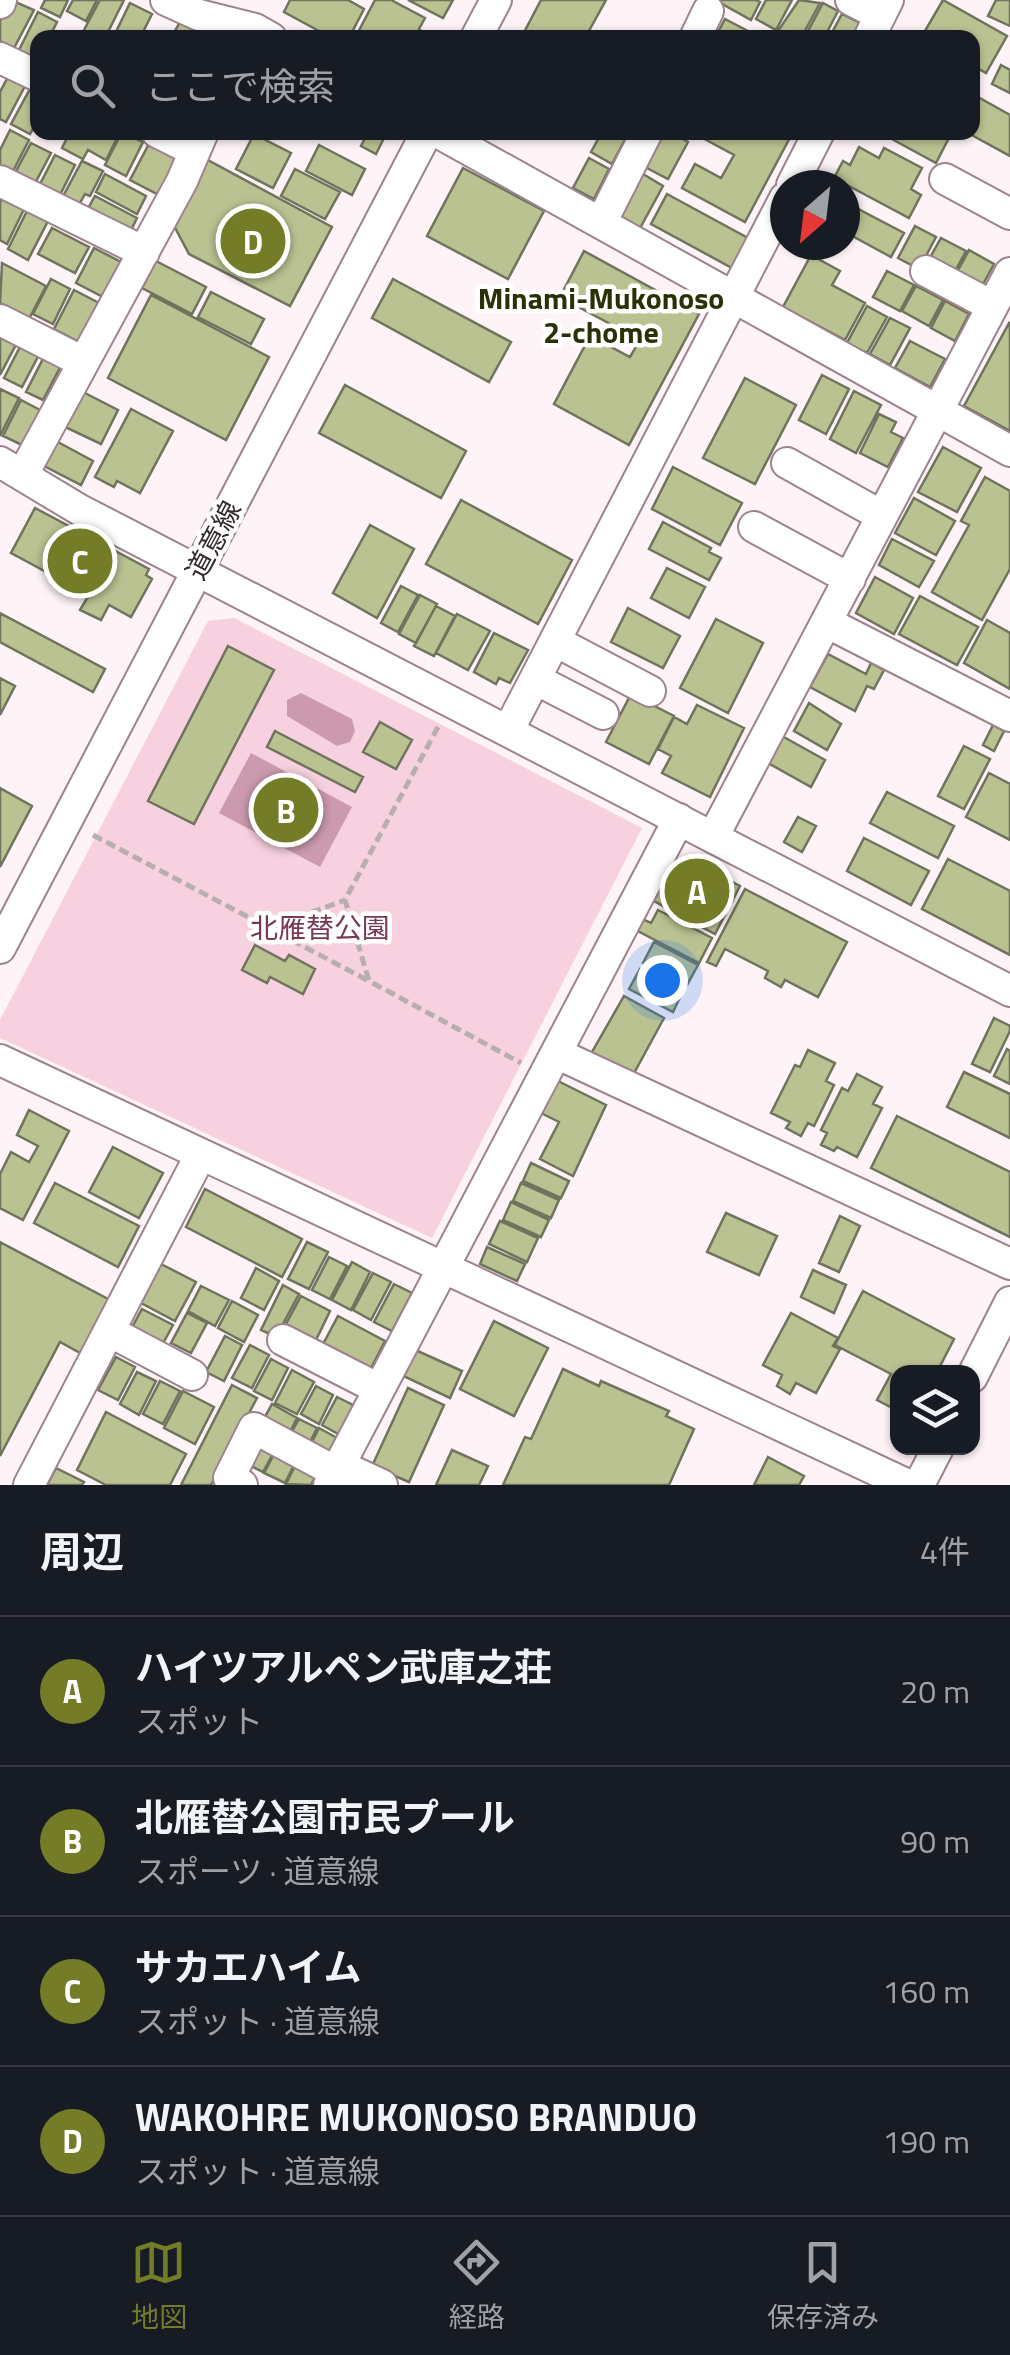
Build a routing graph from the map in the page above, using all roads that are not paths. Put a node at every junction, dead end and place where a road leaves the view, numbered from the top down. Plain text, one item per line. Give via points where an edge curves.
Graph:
1 (166, 0) edge
2 (496, 0) edge
3 (851, 0) edge
4 (879, 18) edge
5 (246, 30) edge
6 (480, 30) edge
7 (0, 58) edge
8 (30, 72) edge
9 (423, 140) edge
10 (452, 140) edge
11 (643, 140) edge
12 (815, 140) edge
13 (199, 142) edge
14 (800, 170) edge
15 (944, 179) dead end
16 (0, 181) edge
17 (1010, 214) edge
18 (602, 224) junction
19 (770, 226) edge
20 (144, 252) junction
21 (926, 271) dead end
22 (1010, 272) edge
23 (733, 296) junction
24 (992, 306) junction
25 (0, 320) edge
26 (83, 362) junction
27 (937, 410) junction
28 (1010, 451) edge
29 (787, 462) dead end
30 (11, 468) edge
31 (882, 516) junction
32 (754, 527) dead end
33 (197, 570) junction
34 (850, 579) junction
35 (828, 623) junction
36 (554, 641) junction
37 (535, 679) junction
38 (650, 690) dead end
39 (603, 714) dead end
40 (1010, 716) edge
41 (508, 731) junction
42 (679, 820) junction
43 (713, 837) junction
44 (0, 948) edge
45 (1010, 991) edge
46 (0, 1060) edge
47 (550, 1064) junction
48 (200, 1154) junction
49 (1010, 1264) edge
50 (442, 1267) junction
51 (1010, 1302) edge
52 (109, 1332) junction
53 (283, 1340) dead end
54 (978, 1365) edge
55 (192, 1375) dead end
56 (378, 1389) junction
57 (934, 1455) edge
58 (334, 1474) edge
59 (29, 1485) edge
60 (242, 1485) edge
61 (382, 1485) edge
62 (908, 1485) edge
63 (919, 1485) edge

1 - 5 street
2 - 6 street
3 - 4 street
7 - 8 street
9 - 33 street, 道意線
10 - 18 street
11 - 18 street
12 - 14 street
13 - 20 street
15 - 17 street
16 - 20 street
18 - 23 street
19 - 23 street
20 - 26 street
21 - 24 street
22 - 24 street
23 - 27 street
23 - 36 street
24 - 27 street
25 - 26 street
26 - 30 street
27 - 28 street
27 - 31 street
29 - 31 street
30 - 33 street
31 - 34 street
32 - 34 street
33 - 41 street
33 - 44 street, 道意線
34 - 35 street
35 - 40 street
35 - 43 street
36 - 37 street
36 - 38 street
37 - 39 street
37 - 41 street
41 - 42 street
42 - 43 street
42 - 47 street
43 - 45 street
46 - 48 street
47 - 49 street
47 - 50 street
48 - 50 street
48 - 52 street
50 - 56 street
50 - 62 street
51 - 54 street
52 - 55 street
52 - 59 street
53 - 56 street
56 - 58 street
57 - 63 street
58 - 60 street via 254,1428 229,1478
58 - 61 street

